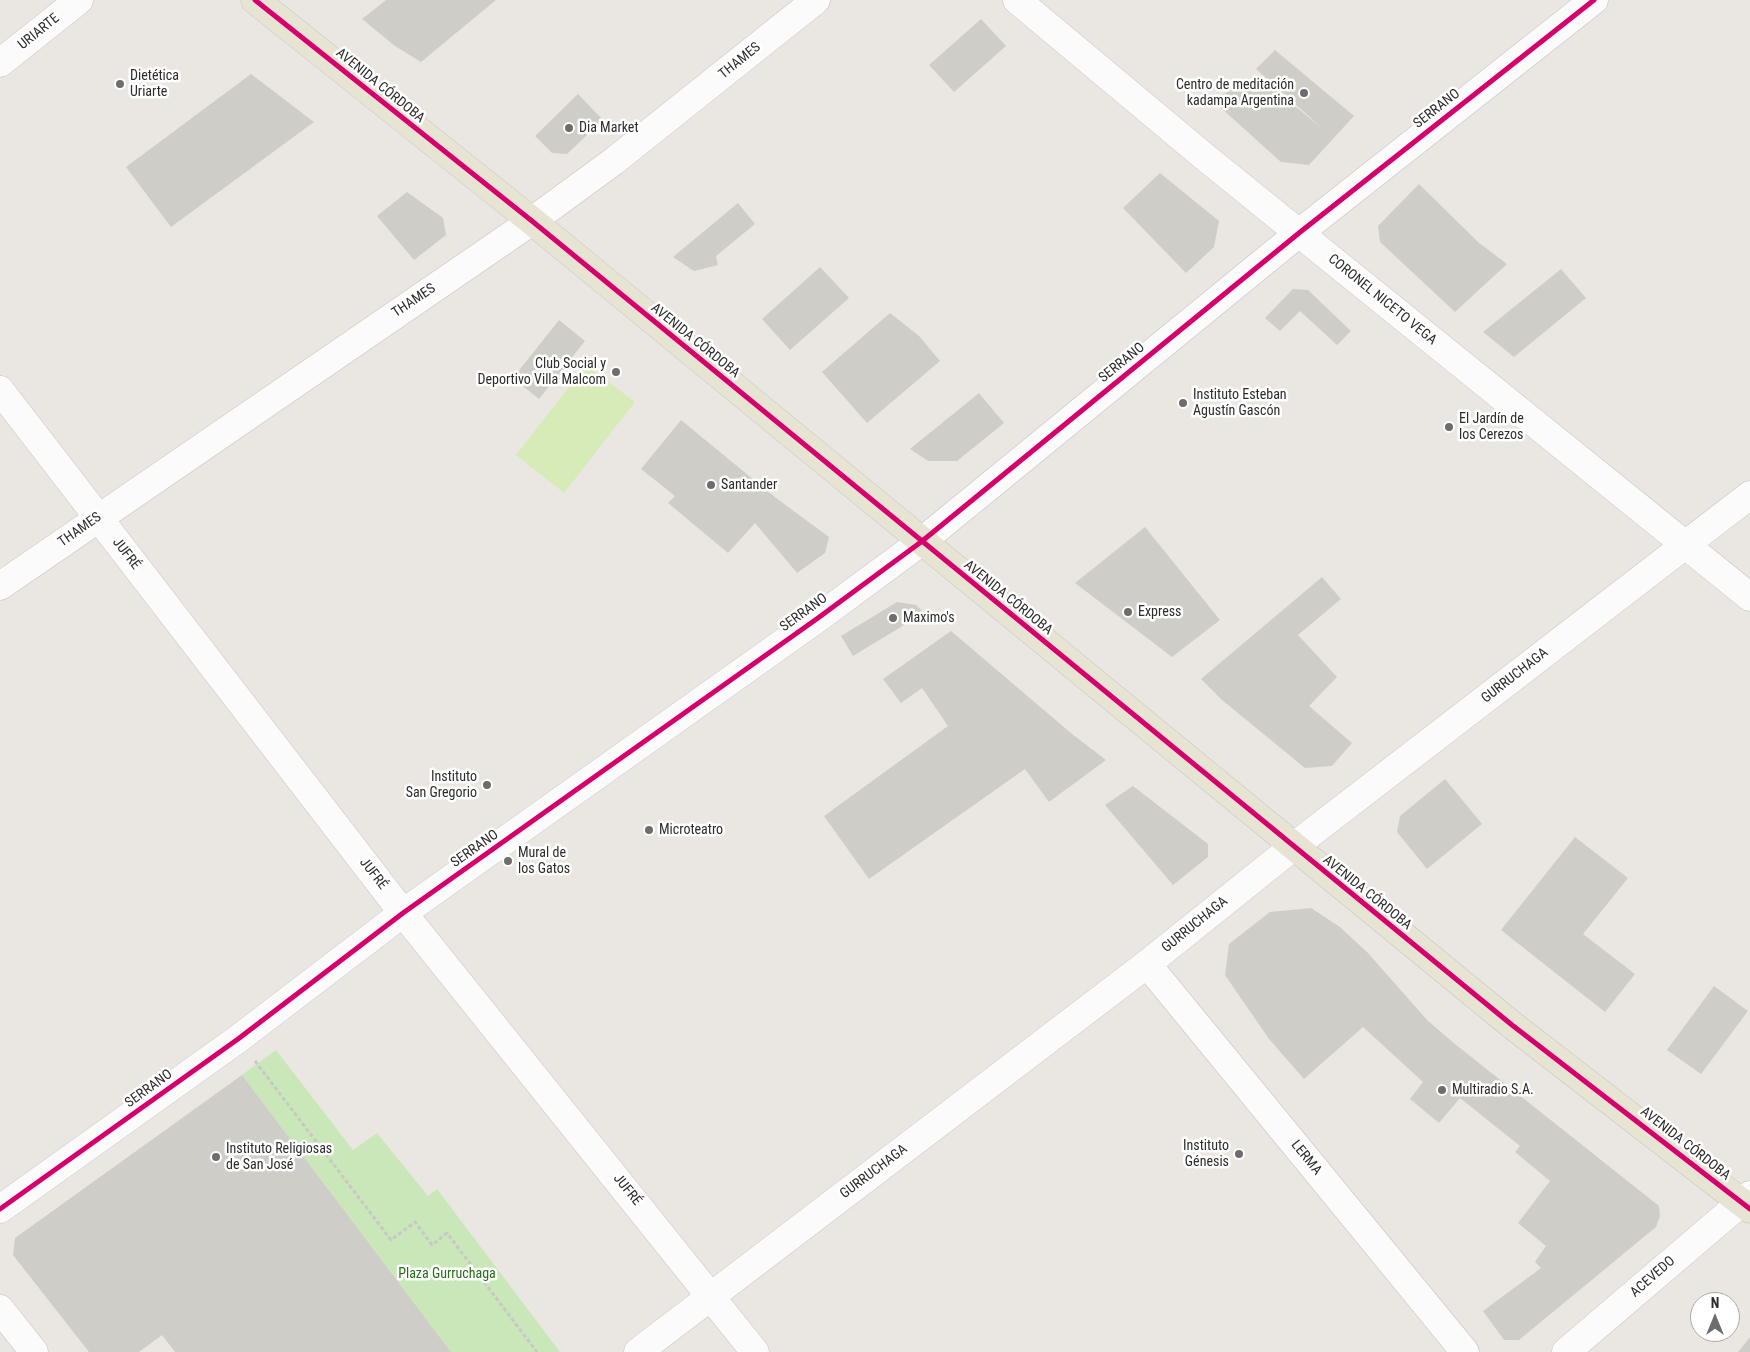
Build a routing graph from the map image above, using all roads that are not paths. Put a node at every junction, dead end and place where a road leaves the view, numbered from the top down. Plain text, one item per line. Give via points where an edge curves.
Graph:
1 (79, 0) edge
2 (255, 0) edge
3 (816, 0) edge
4 (1017, 0) edge
5 (1594, 0) edge
6 (0, 63) edge
7 (532, 221) junction
8 (1299, 233) junction
9 (0, 390) edge
10 (1750, 495) edge
11 (98, 518) junction
12 (921, 542) junction
13 (1685, 545) junction
14 (0, 586) edge
15 (1750, 597) edge
16 (1293, 847) junction
17 (404, 913) junction
18 (1148, 964) junction
19 (1747, 1202) edge
20 (0, 1209) edge
21 (711, 1295) junction
22 (0, 1309) edge
23 (34, 1352) edge
24 (638, 1352) edge
25 (756, 1352) edge
26 (1465, 1352) edge
27 (1566, 1352) edge

1 - 6 street, URIARTE
2 - 7 main road, AVENIDA CÓRDOBA
3 - 7 street, THAMES via 622,155
4 - 8 street, CORONEL NICETO VEGA
5 - 8 street, SERRANO
7 - 11 street, THAMES
7 - 12 main road, AVENIDA CÓRDOBA
8 - 12 street, SERRANO
8 - 13 street, CORONEL NICETO VEGA
9 - 11 street, JUFRÉ
10 - 13 street, GURRUCHAGA
11 - 14 street, THAMES
11 - 17 street, JUFRÉ
12 - 16 main road, AVENIDA CÓRDOBA
12 - 17 street, SERRANO
13 - 15 street, CORONEL NICETO VEGA
13 - 16 street, GURRUCHAGA
16 - 18 street, GURRUCHAGA
16 - 19 main road, AVENIDA CÓRDOBA via 1512,1025
17 - 20 street, SERRANO via 238,1039
17 - 21 street, JUFRÉ
18 - 21 street, GURRUCHAGA
18 - 26 street, LERMA
19 - 27 street, ACEVEDO
21 - 24 street, GURRUCHAGA
21 - 25 street, JUFRÉ
22 - 23 street

